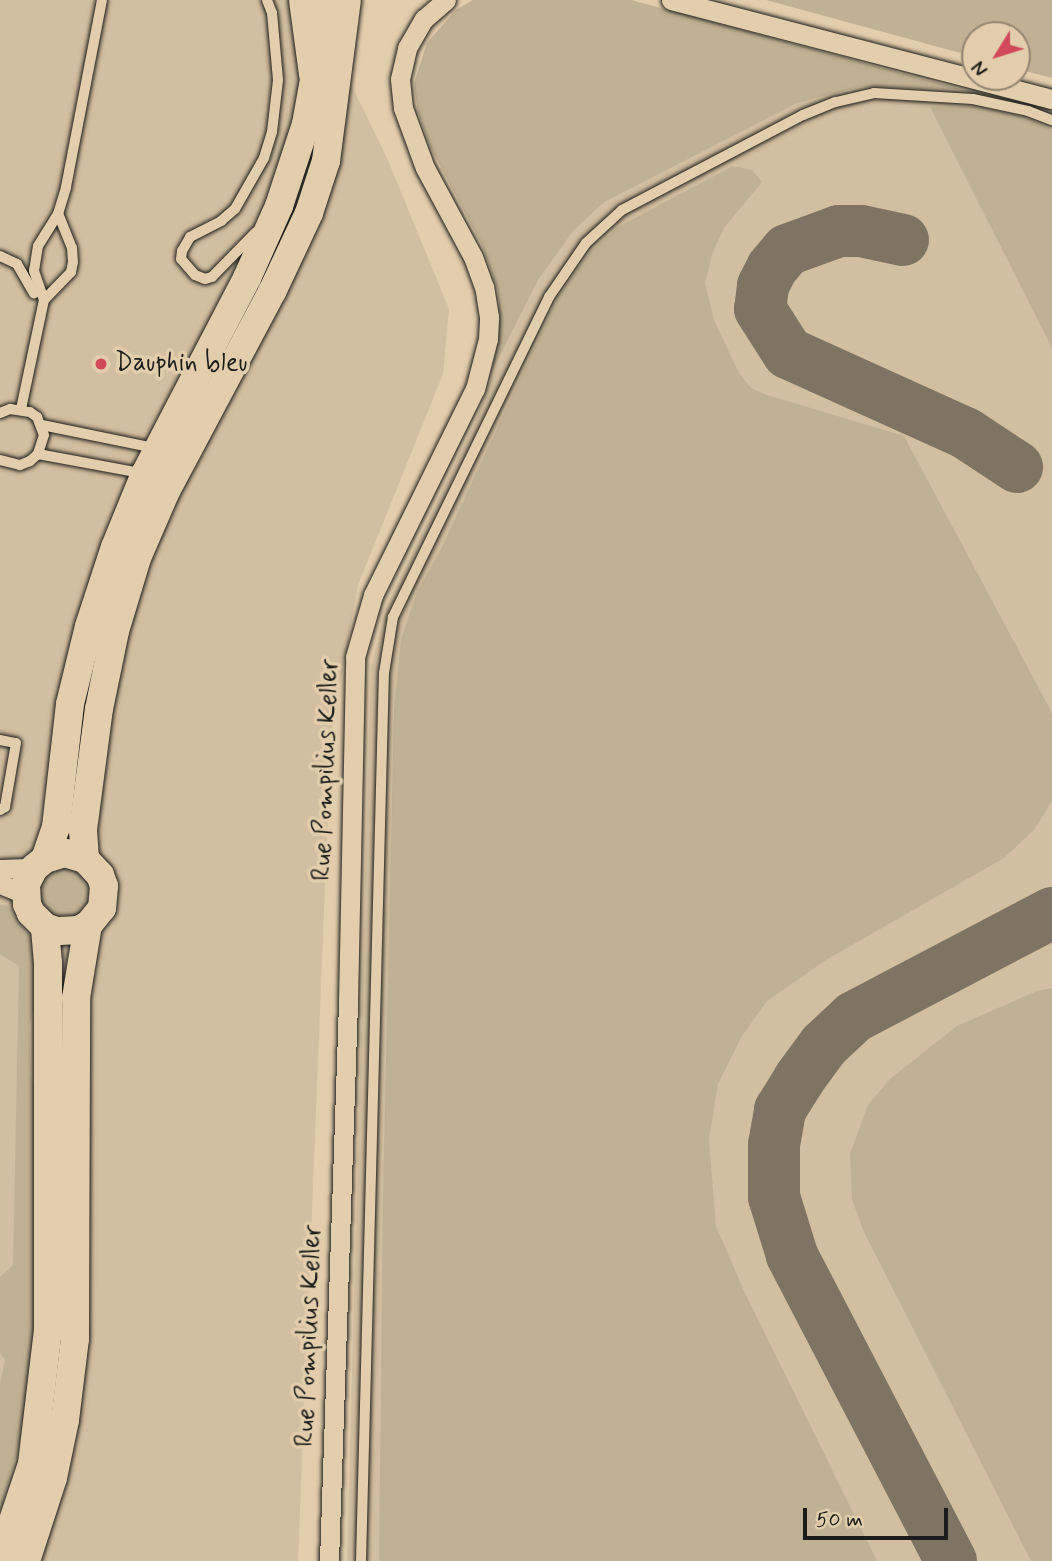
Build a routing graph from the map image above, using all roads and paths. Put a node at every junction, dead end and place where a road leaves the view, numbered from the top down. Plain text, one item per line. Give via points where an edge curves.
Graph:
1 (102, 0) edge
2 (267, 0) edge
3 (305, 0) edge
4 (321, 0) edge
5 (347, 0) edge
6 (446, 0) edge
7 (671, 0) edge
8 (315, 74) junction
9 (1052, 99) edge
10 (1052, 120) edge
11 (279, 206) junction
12 (58, 214) junction
13 (0, 256) edge
14 (44, 300) junction
15 (41, 312) junction
16 (21, 409) junction
17 (0, 413) edge
18 (42, 425) junction
19 (38, 454) junction
20 (0, 460) edge
21 (165, 464) junction
22 (0, 740) edge
23 (0, 810) edge
24 (85, 859) junction
25 (0, 869) edge
26 (26, 876) edge
27 (88, 925) junction
28 (46, 927) junction
29 (0, 1559) edge
30 (26, 1561) edge
31 (329, 1561) edge
32 (361, 1561) edge

1 - 12 lane
2 - 11 lane via 278,80 264,158 235,209 185,243 181,259 205,279 212,277
3 - 8 main road
4 - 8 main road
5 - 21 main road via 326,160 309,213 272,292
6 - 31 street, Rue Pompilius Keller via 424,19 407,48 400,79 403,108 425,168 484,288 488,340 475,389 373,595 355,657
7 - 9 street
8 - 11 main road via 306,124
10 - 32 lane via 973,99 874,93 803,115 622,210 586,243 549,297 393,617 384,673
11 - 21 main road
12 - 14 lane via 42,237 35,258 36,284
12 - 14 lane via 73,262 71,272
13 - 15 lane via 23,271
14 - 15 lane
15 - 16 lane
16 - 17 lane
16 - 18 lane
18 - 19 lane
18 - 21 lane
19 - 20 lane via 20,465
19 - 21 lane
21 - 24 main road via 115,631 99,709 83,830
21 - 26 main road via 115,547 70,704 56,827
22 - 23 lane via 16,743 5,807
24 - 26 main road via 65,853
24 - 27 main road via 100,875 104,897 102,908
25 - 26 street
26 - 28 main road via 31,913
27 - 28 main road via 67,932
27 - 30 main road via 76,998 75,1339 53,1478
28 - 29 main road via 50,1012 48,1329 32,1464

